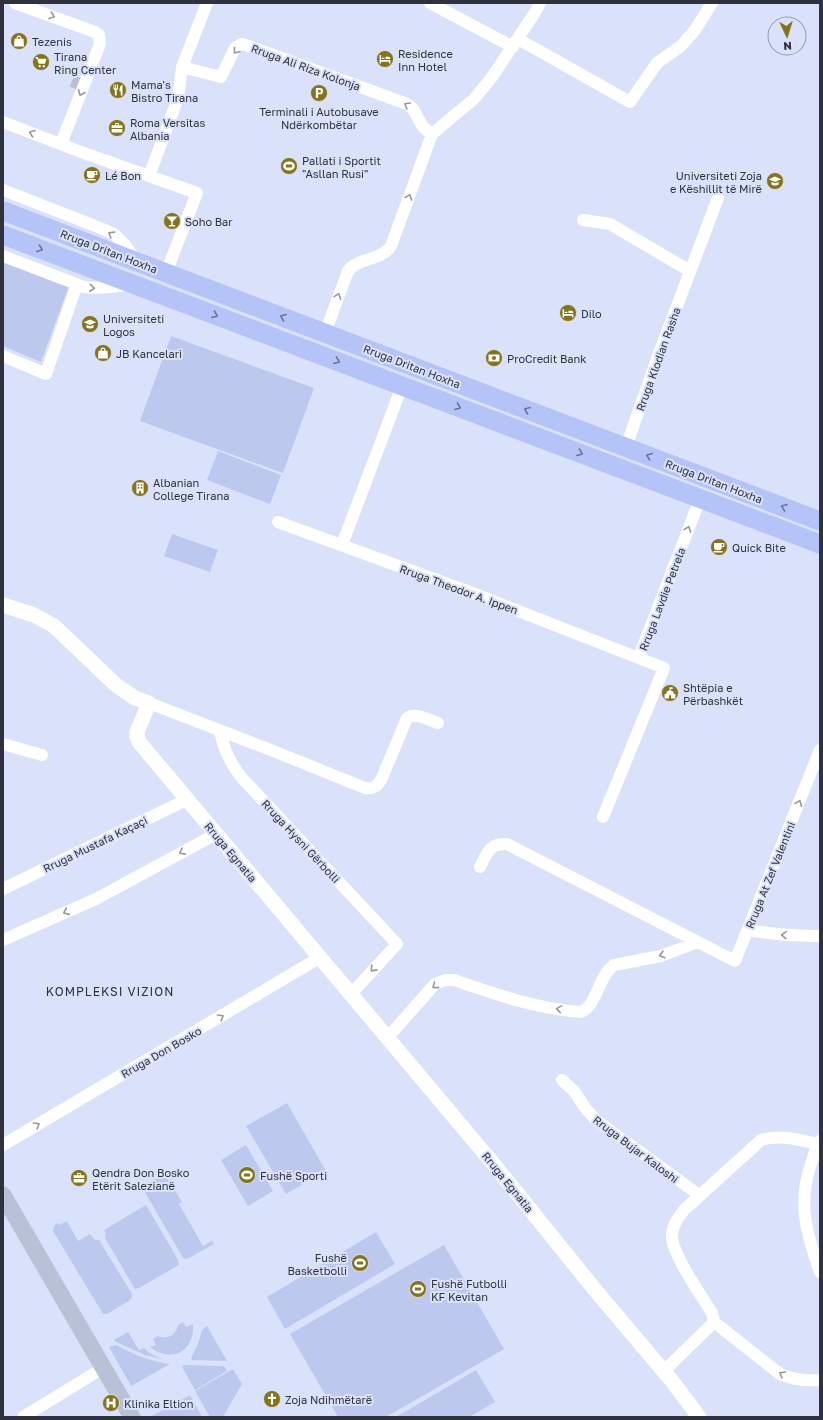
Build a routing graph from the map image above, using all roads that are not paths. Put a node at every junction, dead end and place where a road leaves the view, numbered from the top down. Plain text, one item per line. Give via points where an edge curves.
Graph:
1 (15, 3) edge
2 (207, 3) edge
3 (430, 3) edge
4 (540, 3) edge
5 (712, 3) edge
6 (515, 43) junction
7 (182, 68) junction
8 (3, 122) edge
9 (432, 134) junction
10 (61, 144) junction
11 (149, 176) junction
12 (3, 190) edge
13 (718, 198) dead end
14 (3, 211) edge
15 (583, 220) dead end
16 (3, 235) edge
17 (3, 256) edge
18 (138, 262) junction
19 (690, 271) junction
20 (166, 273) junction
21 (132, 283) junction
22 (77, 284) junction
23 (325, 333) junction
24 (3, 356) edge
25 (402, 386) junction
26 (626, 448) junction
27 (700, 499) junction
28 (820, 521) edge
29 (278, 522) dead end
30 (820, 544) edge
31 (342, 545) junction
32 (3, 605) edge
33 (639, 657) junction
34 (149, 703) junction
35 (438, 723) dead end
36 (220, 731) junction
37 (3, 744) edge
38 (820, 750) edge
39 (42, 755) dead end
40 (188, 799) junction
41 (603, 817) dead end
42 (216, 834) junction
43 (480, 867) dead end
44 (3, 889) edge
45 (748, 930) junction
46 (820, 936) edge
47 (3, 940) edge
48 (698, 942) junction
49 (319, 958) junction
50 (351, 994) junction
51 (388, 1037) junction
52 (562, 1080) dead end
53 (819, 1142) edge
54 (3, 1145) edge
55 (3, 1195) edge
56 (699, 1195) junction
57 (820, 1272) edge
58 (714, 1322) junction
59 (104, 1368) junction
60 (664, 1371) junction
61 (820, 1380) edge
62 (23, 1417) edge
63 (132, 1417) edge
64 (699, 1417) edge

1 -> 10 street via 95,32 101,40
2 - 7 street
3 - 6 street
4 - 6 street
5 - 6 street via 695,30 681,46 657,63 630,102
6 - 9 street via 474,99
9 -> 7 street, Rruga Ali Riza Kolonja via 421,125 416,112 407,104 250,46 242,44 235,48 220,77
7 - 11 street via 178,98
10 -> 8 street
23 -> 9 street via 351,267 385,253 391,246
10 - 11 street
11 - 20 street via 197,193
18 -> 12 street via 114,234
13 - 19 street, Rruga Klodian Rasha
14 - 18 main road, Rruga Dritan Hoxha
15 - 19 street via 610,224
16 -> 21 main road, Rruga Dritan Hoxha
17 - 22 street
18 - 20 main road, Rruga Dritan Hoxha
19 - 26 street, Rruga Klodian Rasha
23 -> 20 main road, Rruga Dritan Hoxha
22 -> 21 street via 96,289
21 -> 25 main road, Rruga Dritan Hoxha
22 - 24 street via 46,374
26 -> 23 main road, Rruga Dritan Hoxha
25 -> 27 main road, Rruga Dritan Hoxha
25 - 31 street
28 -> 26 main road, Rruga Dritan Hoxha
27 - 30 main road, Rruga Dritan Hoxha
33 -> 27 street, Rruga Lavdie Petrela
29 - 31 street, Rruga Theodor A. Ippen
31 - 33 street, Rruga Theodor A. Ippen
32 - 34 street via 34,615 54,626 116,685 135,698
33 - 41 street, Rruga Lavdie Petrela via 664,668
34 - 36 street
34 - 40 street, Rruga Egnatia via 137,732 139,742
35 - 36 street via 416,715 407,718 395,751 375,788 365,788
36 -> 50 street, Rruga Hysni Gërbolli via 232,766 397,944
37 - 39 street
45 -> 38 street, Rruga At Zef Valentini
40 - 42 street, Rruga Egnatia
40 - 44 street, Rruga Mustafa Kaçaçi
42 -> 47 street via 96,899
42 - 49 street, Rruga Egnatia
43 - 48 street, Rruga At Zef Valentini via 490,849 500,844 508,844
46 -> 45 street via 777,935
45 - 48 street, Rruga At Zef Valentini via 735,961
48 -> 51 street via 661,956 614,965 605,975 590,1005 581,1012 521,1002 454,980 445,980 435,984
49 - 50 street, Rruga Egnatia
54 -> 49 street, Rruga Don Bosko
50 - 51 street, Rruga Egnatia
51 - 60 street, Rruga Egnatia
52 - 56 street, Rruga Bujar Kaloshi via 574,1091 596,1120
53 - 56 street via 782,1137 761,1140
53 - 57 street via 804,1189 804,1211
55 - 59 main road
56 - 58 street via 676,1220 672,1238 680,1259 712,1313
58 - 60 street
61 -> 58 street via 799,1380 780,1374
59 - 62 street
59 - 63 main road
60 - 64 street, Rruga Egnatia

